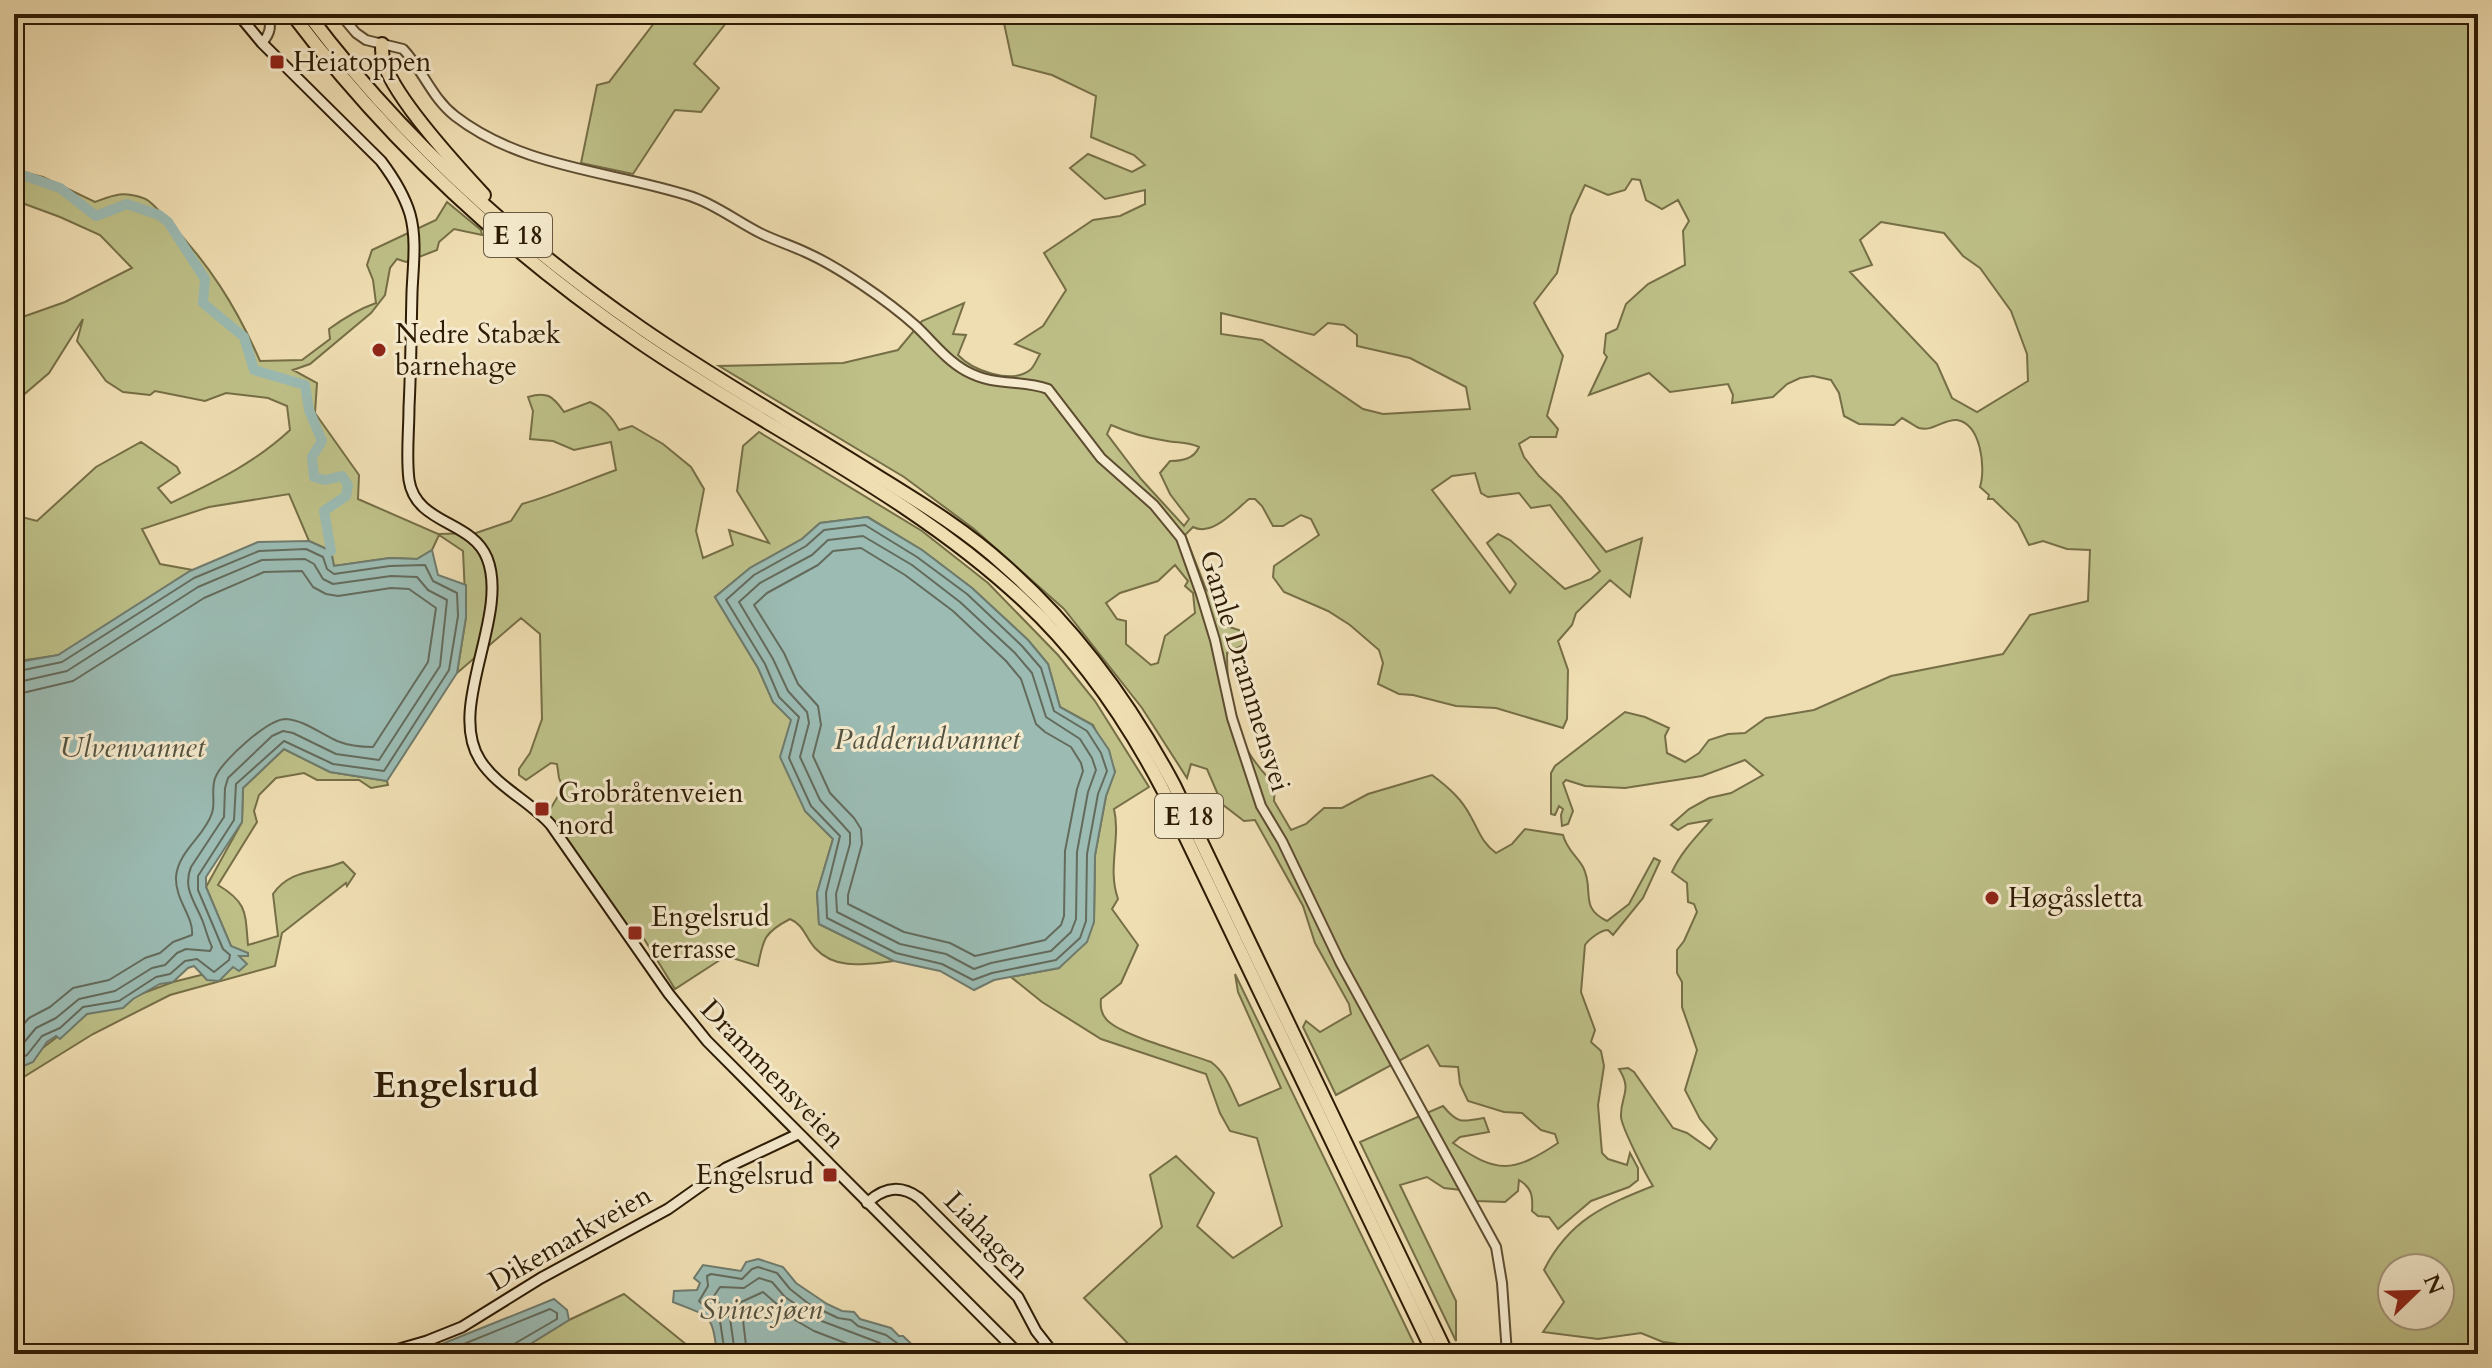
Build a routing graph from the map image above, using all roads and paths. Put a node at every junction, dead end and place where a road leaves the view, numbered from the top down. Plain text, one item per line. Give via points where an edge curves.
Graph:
1 (238, 14) edge
2 (264, 14) edge
3 (292, 14) edge
4 (308, 14) edge
5 (340, 14) edge
6 (262, 43) junction
7 (382, 44) junction
8 (517, 234) junction
9 (794, 1130) junction
10 (867, 1203) junction
11 (382, 1354) edge
12 (1019, 1354) edge
13 (1054, 1354) edge
14 (1434, 1354) edge
15 (1447, 1354) edge
16 (1507, 1354) edge

1 - 6 main road, Drammensveien
2 - 6 street via 270,28
3 - 14 highway, E 18 via 403,143 541,270 684,372 922,519 994,574 1063,641 1121,717 1163,790
4 - 8 highway, E 18 via 403,126
5 - 7 street, Gamle Drammensvei via 361,37
6 - 9 main road, Drammensveien via 381,161 409,211 414,251 410,484 426,511 478,543 491,574 471,716 475,749 487,769 557,832 696,1029
7 - 8 highway, E 18 via 384,64 405,100
7 - 16 street, Gamle Drammensvei via 403,49 435,97 479,132 536,157 709,204 864,288 910,320 968,372 1042,387 1101,458 1154,505 1181,538 1261,806 1496,1247
8 - 15 highway, E 18 via 657,339 964,533 1072,633 1132,711 1174,785
9 - 10 main road, Drammensveien
9 - 11 main road, Dikemarkveien via 462,1327
10 - 12 main road, Drammensveien
10 - 13 main road, Liahagen via 892,1189 914,1194 1018,1297

